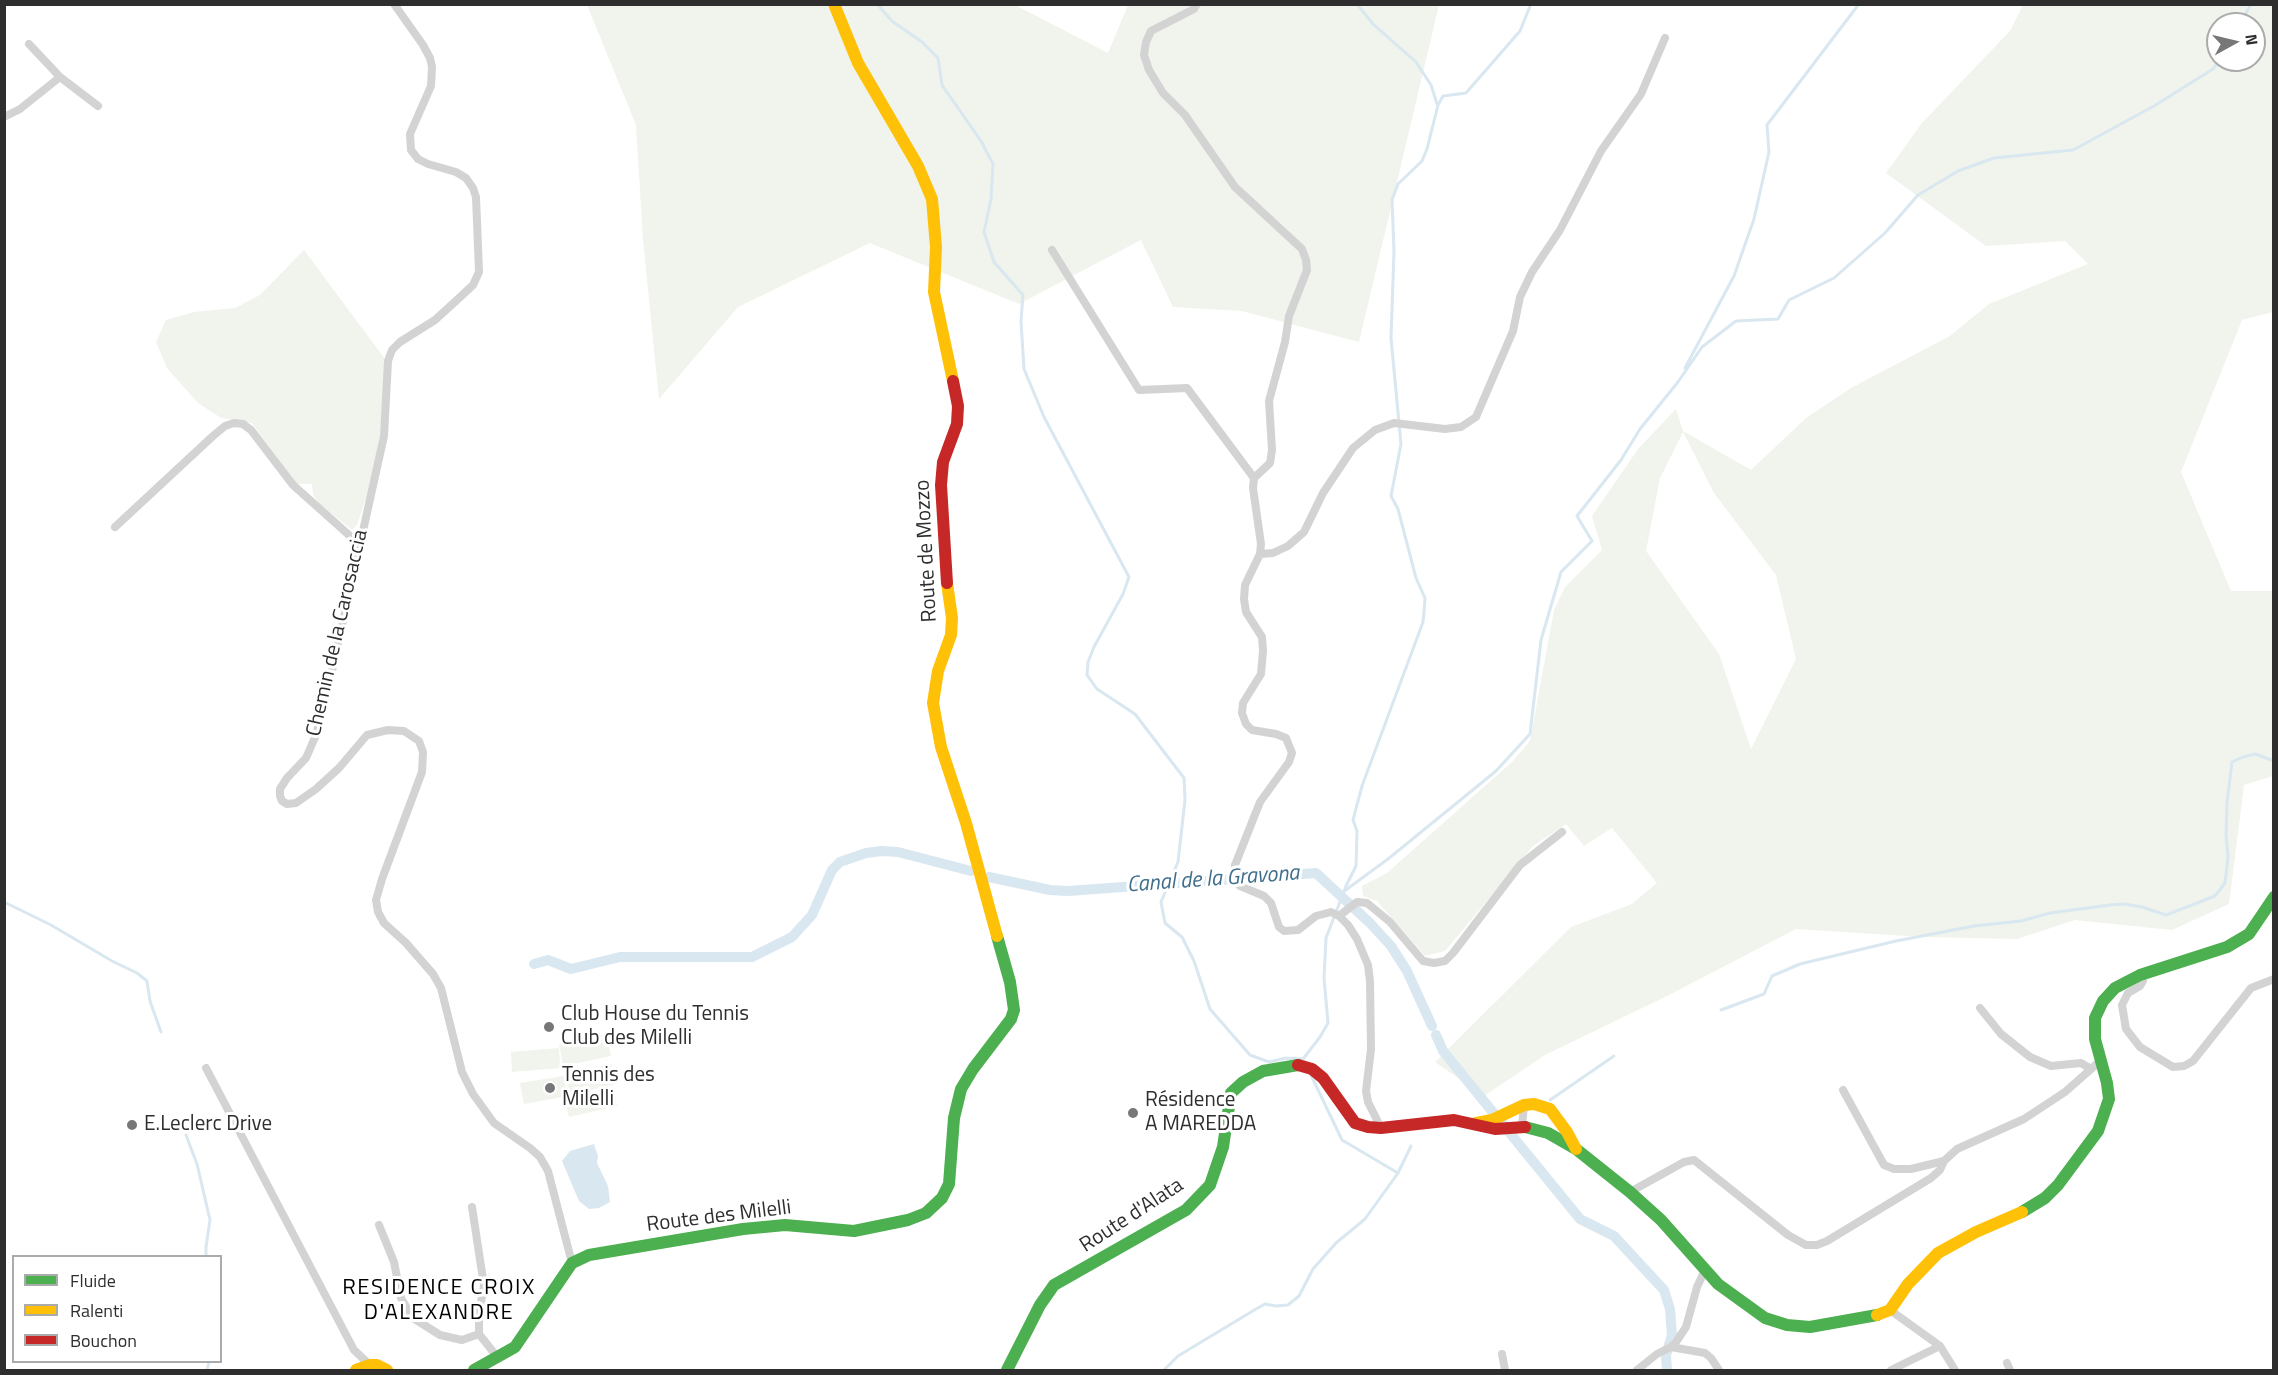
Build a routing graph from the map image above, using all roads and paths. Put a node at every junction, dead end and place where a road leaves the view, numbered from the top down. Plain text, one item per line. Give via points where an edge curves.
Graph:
1 (394, 4) edge
2 (834, 4) edge
3 (1197, 4) edge
4 (1665, 38) dead end
5 (29, 44) dead end
6 (60, 77) junction
7 (98, 106) dead end
8 (4, 117) edge
9 (1052, 250) dead end
10 (1254, 478) junction
11 (115, 527) dead end
12 (359, 544) junction
13 (1260, 554) junction
14 (1562, 832) dead end
15 (2274, 897) edge
16 (1335, 914) junction
17 (2140, 975) junction
18 (2274, 979) edge
19 (1014, 1001) joint
20 (1980, 1008) dead end
21 (2095, 1065) junction
22 (206, 1068) dead end
23 (1843, 1090) dead end
24 (1524, 1105) junction
25 (1469, 1124) junction
26 (1522, 1126) junction
27 (1381, 1128) junction
28 (1576, 1149) junction
29 (1944, 1161) junction
30 (1630, 1192) junction
31 (472, 1207) dead end
32 (379, 1225) dead end
33 (572, 1263) junction
34 (1705, 1270) junction
35 (1890, 1310) junction
36 (479, 1334) junction
37 (1940, 1346) junction
38 (1671, 1347) junction
39 (356, 1353) junction
40 (1502, 1354) dead end
41 (498, 1358) junction
42 (370, 1365) junction
43 (357, 1370) edge
44 (387, 1371) edge
45 (474, 1371) edge
46 (1007, 1371) edge
47 (1505, 1371) edge
48 (1636, 1371) edge
49 (1719, 1371) edge
50 (1891, 1371) edge
51 (1955, 1371) edge

1 - 12 street, Chemin de la Carosaccia via 423,45 432,68 431,86 410,134 411,150 418,159 466,178 473,188 477,197 479,272 459,299 392,350 384,436
2 - 19 street, Route de Mozzo via 858,63 918,166 932,199 934,292 958,405 957,424 943,462 940,485 952,618 951,635 934,687 934,712
3 - 10 street via 1151,31 1144,55 1149,70 1235,187 1302,249 1306,260 1307,270 1289,316 1269,401 1270,463
4 - 13 street via 1641,94 1601,151 1560,230 1532,272 1520,297 1513,331 1476,417 1453,428 1394,423 1375,430 1353,448 1323,493 1304,532 1273,554
5 - 6 street
6 - 7 street
6 - 8 street
9 - 10 street via 1139,390 1187,388
10 - 13 street
11 - 12 street via 213,436 234,423 251,430 293,485
12 - 33 street, Chemin de la Carosaccia via 316,735 306,758 280,789 280,796 287,804 296,803 316,789 367,735 404,731 419,741 422,772 382,879 376,900 378,912 441,988 462,1072 473,1094 494,1122 540,1157 548,1171
13 - 16 street via 1245,585 1244,599 1246,612 1262,637 1261,674 1243,703 1242,713 1252,729 1286,738 1292,753 1260,801 1235,865 1235,881 1271,903 1284,931 1298,930 1316,916
14 - 16 street via 1520,865 1445,961 1423,961 1390,922 1367,903 1357,902
15 - 17 street via 2249,934 2227,947
16 - 27 street via 1348,925 1368,965 1371,1049 1366,1091
17 - 18 street via 2143,981 2128,993 2122,1005 2126,1029 2140,1047 2173,1067 2193,1061 2251,988
17 - 21 street via 2115,988 2103,1001 2096,1018
19 - 33 street, Route des Milelli via 1011,1019 961,1089 954,1118 949,1184 942,1198 926,1213 854,1231 785,1225 743,1229 615,1249
20 - 21 street via 2001,1034 2030,1057 2051,1066
21 - 29 street via 2065,1092 2024,1119 1957,1149
21 - 35 street via 2107,1083 2105,1115 2098,1131 2058,1185 2031,1208 1938,1253
22 - 39 street
23 - 29 street via 1884,1165 1911,1170
24 - 25 street via 1491,1120
24 - 26 street
24 - 28 street via 1550,1109
25 - 26 street via 1495,1129
25 - 27 street, Route d'Alata via 1454,1120
26 - 28 street via 1548,1133
27 - 46 street, Route d'Alata via 1355,1123 1323,1078 1303,1065 1263,1071 1243,1082 1231,1093 1222,1147 1210,1185 1186,1210 1054,1286 1040,1305
28 - 30 street
29 - 30 street via 1931,1178 1817,1245 1806,1245 1788,1235 1694,1160
30 - 34 street
31 - 36 street via 484,1286
32 - 36 street via 394,1262 401,1298 413,1318 440,1335 462,1340
33 - 41 street via 515,1347
34 - 35 street via 1765,1318 1786,1325 1810,1327
34 - 38 street via 1686,1327
35 - 37 street
36 - 41 street
37 - 50 street
37 - 51 street
38 - 48 street
38 - 49 street via 1705,1353
39 - 42 street
39 - 43 street
40 - 47 street
41 - 45 street
42 - 43 street
42 - 44 street

